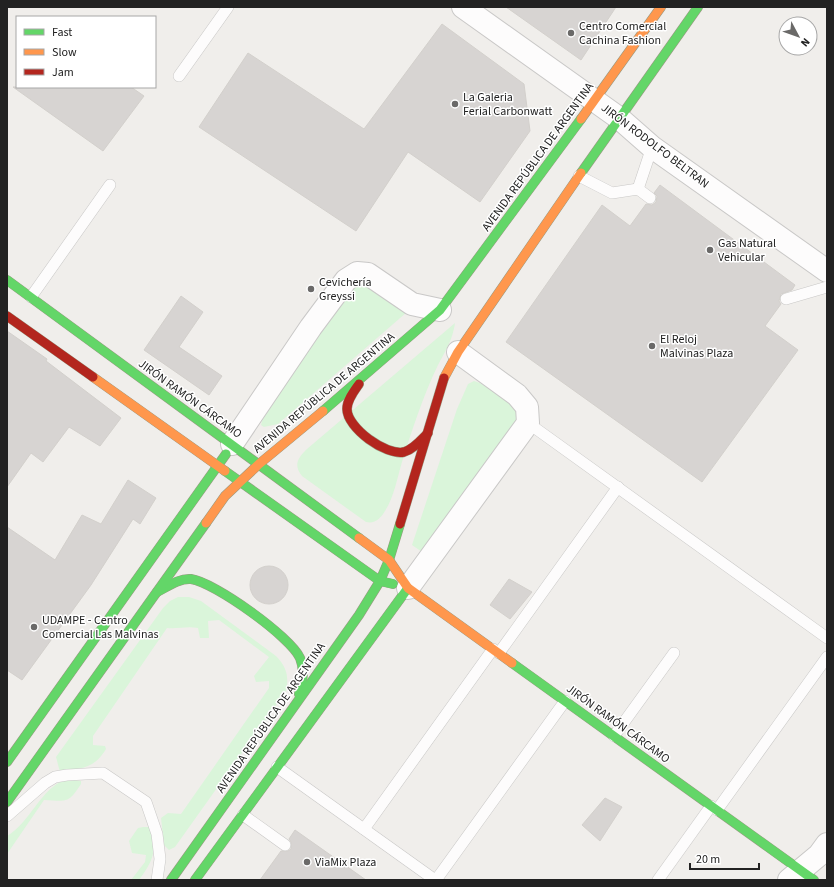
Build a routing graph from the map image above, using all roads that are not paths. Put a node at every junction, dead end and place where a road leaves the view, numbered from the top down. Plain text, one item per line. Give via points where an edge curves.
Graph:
1 (228, 7) edge
2 (462, 7) edge
3 (661, 7) edge
4 (698, 7) edge
5 (179, 76) dead end
6 (595, 101) junction
7 (619, 118) junction
8 (652, 147) junction
9 (580, 176) junction
10 (110, 184) dead end
11 (638, 189) junction
12 (650, 198) dead end
13 (827, 272) edge
14 (7, 280) edge
15 (827, 287) edge
16 (31, 297) junction
17 (786, 299) dead end
18 (440, 310) junction
19 (7, 316) edge
20 (458, 352) junction
21 (364, 377) junction
22 (528, 423) junction
23 (428, 433) junction
24 (232, 444) junction
25 (258, 464) junction
26 (219, 465) junction
27 (241, 480) junction
28 (618, 487) junction
29 (389, 560) junction
30 (380, 581) junction
31 (408, 588) junction
32 (154, 594) junction
33 (827, 638) edge
34 (496, 651) junction
35 (674, 653) dead end
36 (827, 657) edge
37 (297, 701) junction
38 (565, 701) junction
39 (614, 736) junction
40 (7, 762) edge
41 (277, 767) junction
42 (7, 802) edge
43 (714, 808) junction
44 (243, 815) junction
45 (7, 816) edge
46 (364, 829) junction
47 (827, 844) edge
48 (285, 845) dead end
49 (801, 877) edge
50 (157, 880) edge
51 (171, 880) edge
52 (195, 880) edge
53 (436, 880) edge
54 (658, 880) edge

1 - 5 lane
2 - 6 street, JIRÓN RODOLFO BELTRAN
3 - 6 main road, AVENIDA REPÚBLICA DE ARGENTINA
4 - 7 main road, AVENIDA REPÚBLICA DE ARGENTINA
6 - 7 street, JIRÓN RODOLFO BELTRAN
6 - 18 main road, AVENIDA REPÚBLICA DE ARGENTINA
7 - 8 street, JIRÓN RODOLFO BELTRAN
7 - 9 main road, AVENIDA REPÚBLICA DE ARGENTINA
8 - 11 lane
8 - 13 street, JIRÓN RODOLFO BELTRAN
9 - 11 lane via 612,193
9 - 20 main road, AVENIDA REPÚBLICA DE ARGENTINA
10 - 16 lane
11 - 12 lane
14 - 16 main road, JIRÓN RAMÓN CÁRCAMO
15 - 17 lane
16 - 24 main road, JIRÓN RAMÓN CÁRCAMO
18 - 21 main road, AVENIDA REPÚBLICA DE ARGENTINA
18 - 24 street via 412,304 368,274 357,273 351,276 309,330
19 - 26 main road, JIRÓN RAMÓN CÁRCAMO
20 - 22 street via 517,395 527,407
20 - 23 main road, AVENIDA REPÚBLICA DE ARGENTINA via 445,375
21 - 23 main road via 350,397 347,410 358,429 392,452 403,452 413,447
21 - 25 main road, AVENIDA REPÚBLICA DE ARGENTINA
22 - 28 lane
22 - 31 street
23 - 29 main road, AVENIDA REPÚBLICA DE ARGENTINA
24 - 25 main road, JIRÓN RAMÓN CÁRCAMO
24 - 26 main road
25 - 27 main road, AVENIDA REPÚBLICA DE ARGENTINA
25 - 29 main road, JIRÓN RAMÓN CÁRCAMO
26 - 27 main road, JIRÓN RAMÓN CÁRCAMO
26 - 40 main road
27 - 30 main road, JIRÓN RAMÓN CÁRCAMO
27 - 32 main road, AVENIDA REPÚBLICA DE ARGENTINA via 225,496
28 - 33 lane
28 - 34 lane
29 - 30 main road, AVENIDA REPÚBLICA DE ARGENTINA
29 - 31 main road, JIRÓN RAMÓN CÁRCAMO
30 - 31 main road, JIRÓN RAMÓN CÁRCAMO
30 - 37 main road, AVENIDA REPÚBLICA DE ARGENTINA via 359,615
31 - 34 main road, JIRÓN RAMÓN CÁRCAMO
31 - 41 main road
32 - 37 main road via 179,581 191,579 203,583 284,638 301,658 304,672
32 - 42 main road, AVENIDA REPÚBLICA DE ARGENTINA
34 - 38 main road, JIRÓN RAMÓN CÁRCAMO
34 - 46 lane
35 - 39 lane
36 - 43 lane
37 - 51 main road, AVENIDA REPÚBLICA DE ARGENTINA
38 - 39 main road, JIRÓN RAMÓN CÁRCAMO
38 - 53 lane
39 - 43 main road, JIRÓN RAMÓN CÁRCAMO
41 - 44 main road
41 - 46 lane
43 - 49 main road, JIRÓN RAMÓN CÁRCAMO
43 - 54 lane
44 - 48 lane
44 - 52 main road
45 - 50 lane via 55,777 103,773 146,802 157,834 160,859
46 - 53 lane
47 - 49 street

